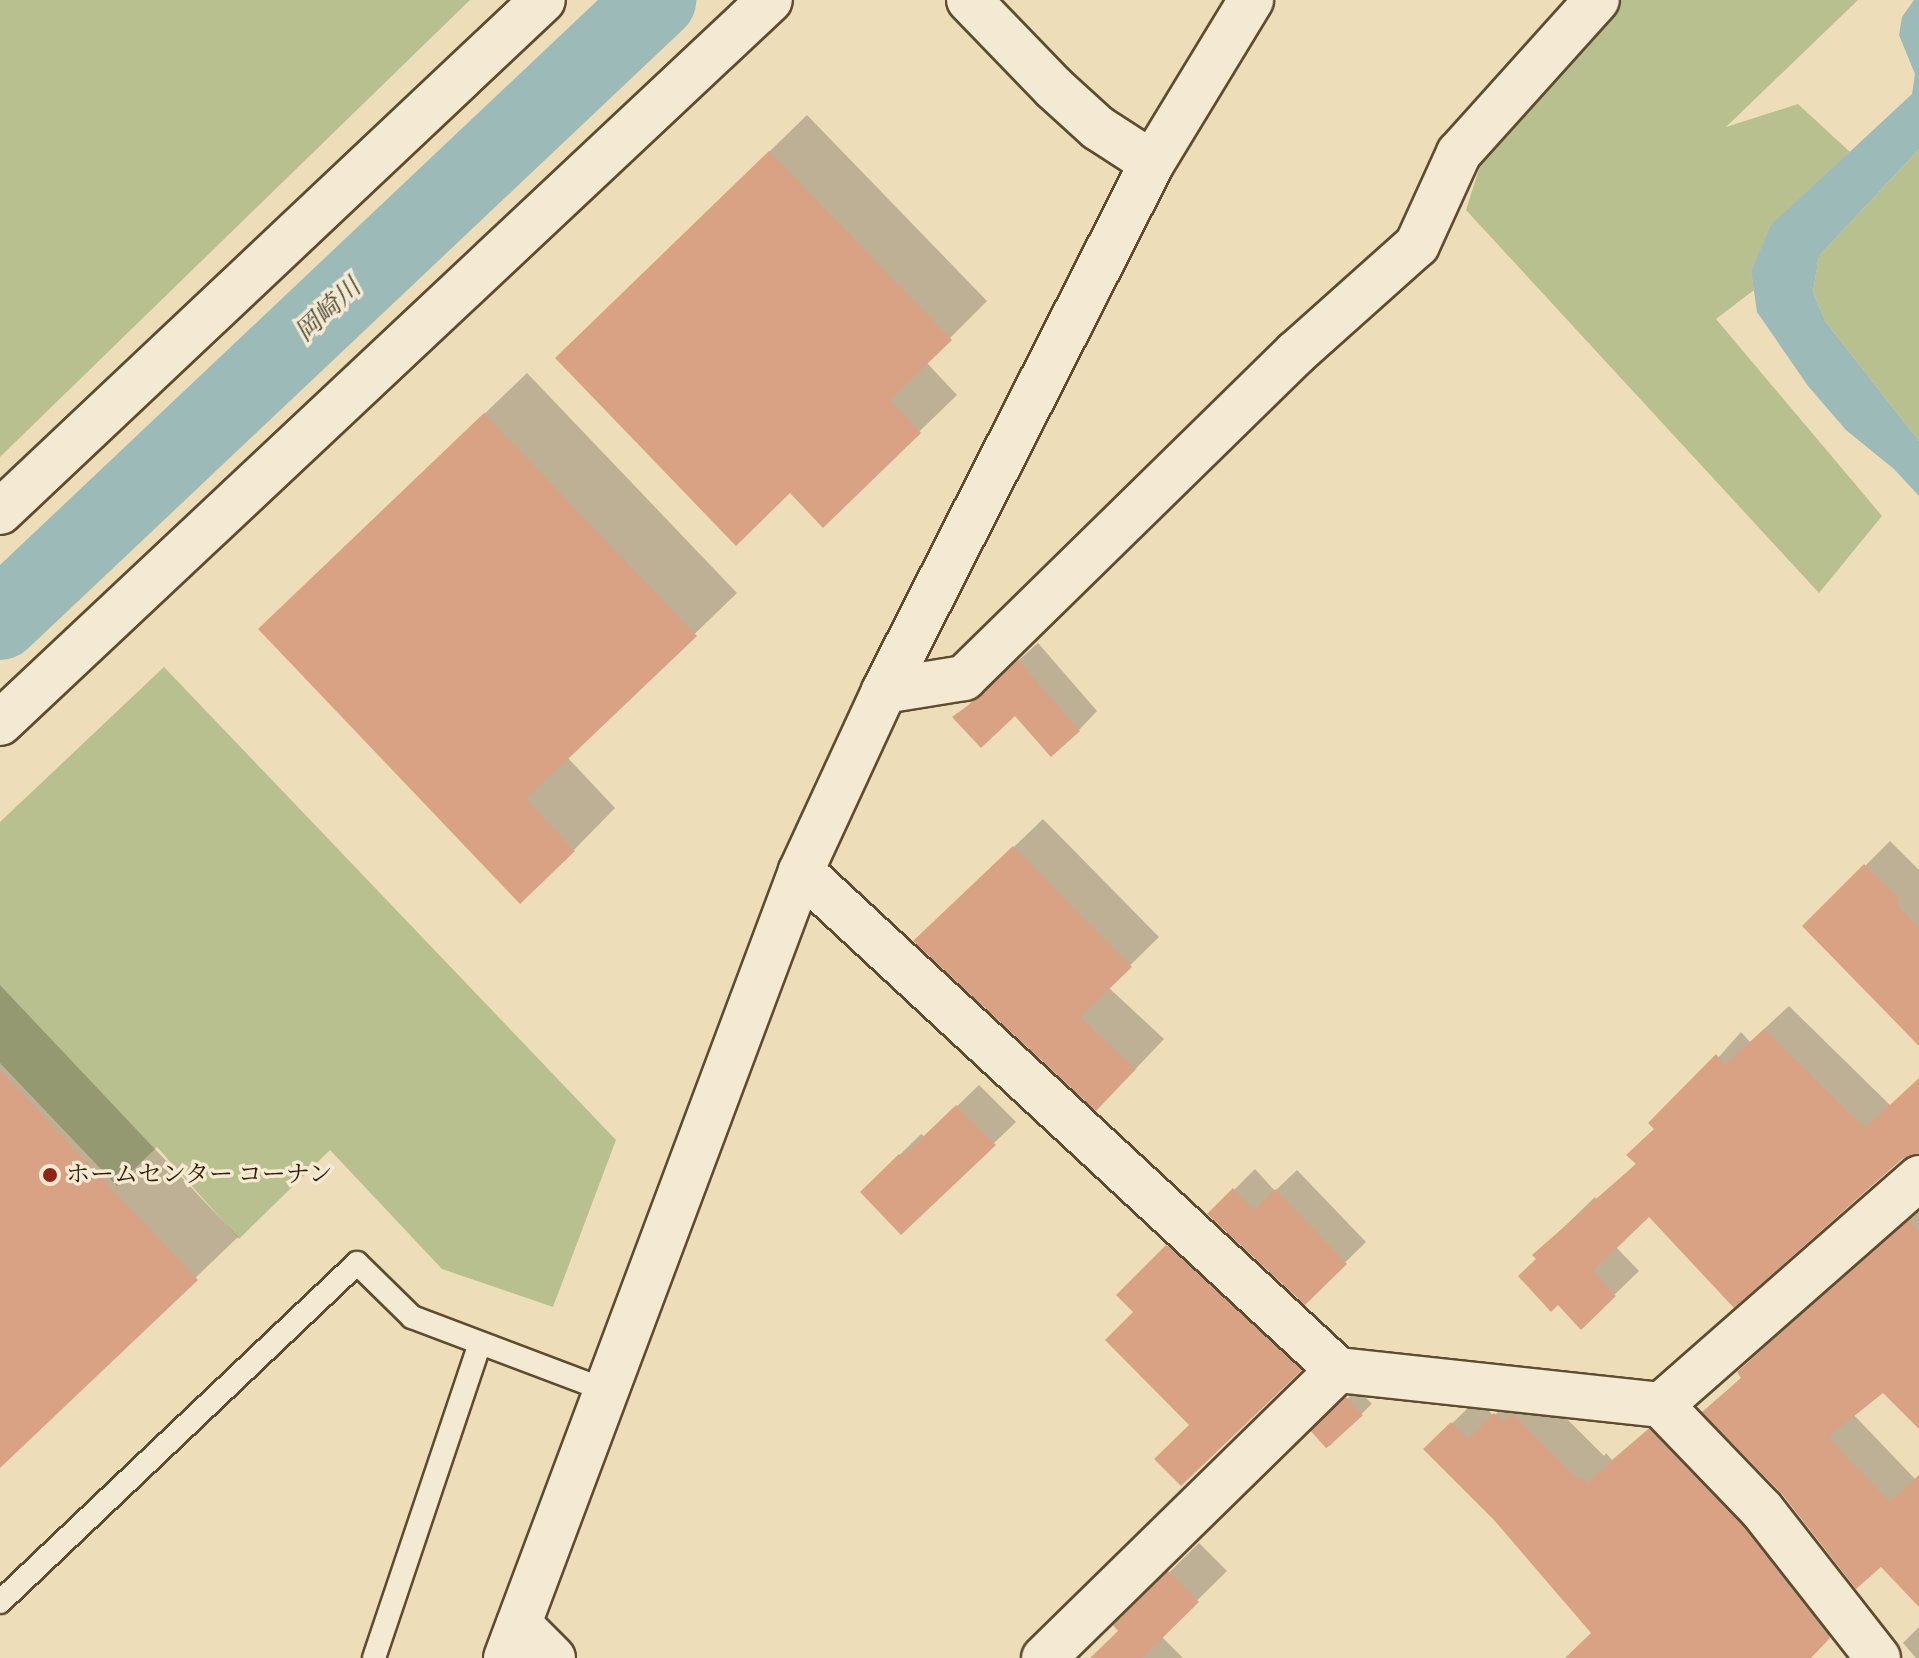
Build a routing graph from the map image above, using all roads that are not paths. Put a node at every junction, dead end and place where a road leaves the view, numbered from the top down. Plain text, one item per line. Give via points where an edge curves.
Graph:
1 (543, 0) edge
2 (770, 0) edge
3 (969, 0) edge
4 (1251, 0) edge
5 (1597, 0) edge
6 (1152, 163) junction
7 (0, 512) edge
8 (884, 691) junction
9 (0, 723) edge
10 (801, 871) junction
11 (1919, 1178) edge
12 (480, 1343) junction
13 (1338, 1370) junction
14 (605, 1390) junction
15 (1661, 1405) junction
16 (0, 1602) edge
17 (513, 1641) edge
18 (374, 1658) edge
19 (553, 1658) edge
20 (1044, 1658) edge
21 (1878, 1658) edge

1 - 7 street
2 - 9 street
3 - 6 street via 1098,128
4 - 6 street
5 - 8 street via 1459,153 1417,245 1296,353 964,678
6 - 8 street
8 - 10 street
10 - 13 street
10 - 14 street
11 - 15 street
12 - 14 lane
12 - 16 lane via 412,1317 357,1263
12 - 18 lane
13 - 15 street
13 - 20 street
14 - 17 street
15 - 21 street via 1762,1510
17 - 19 street

